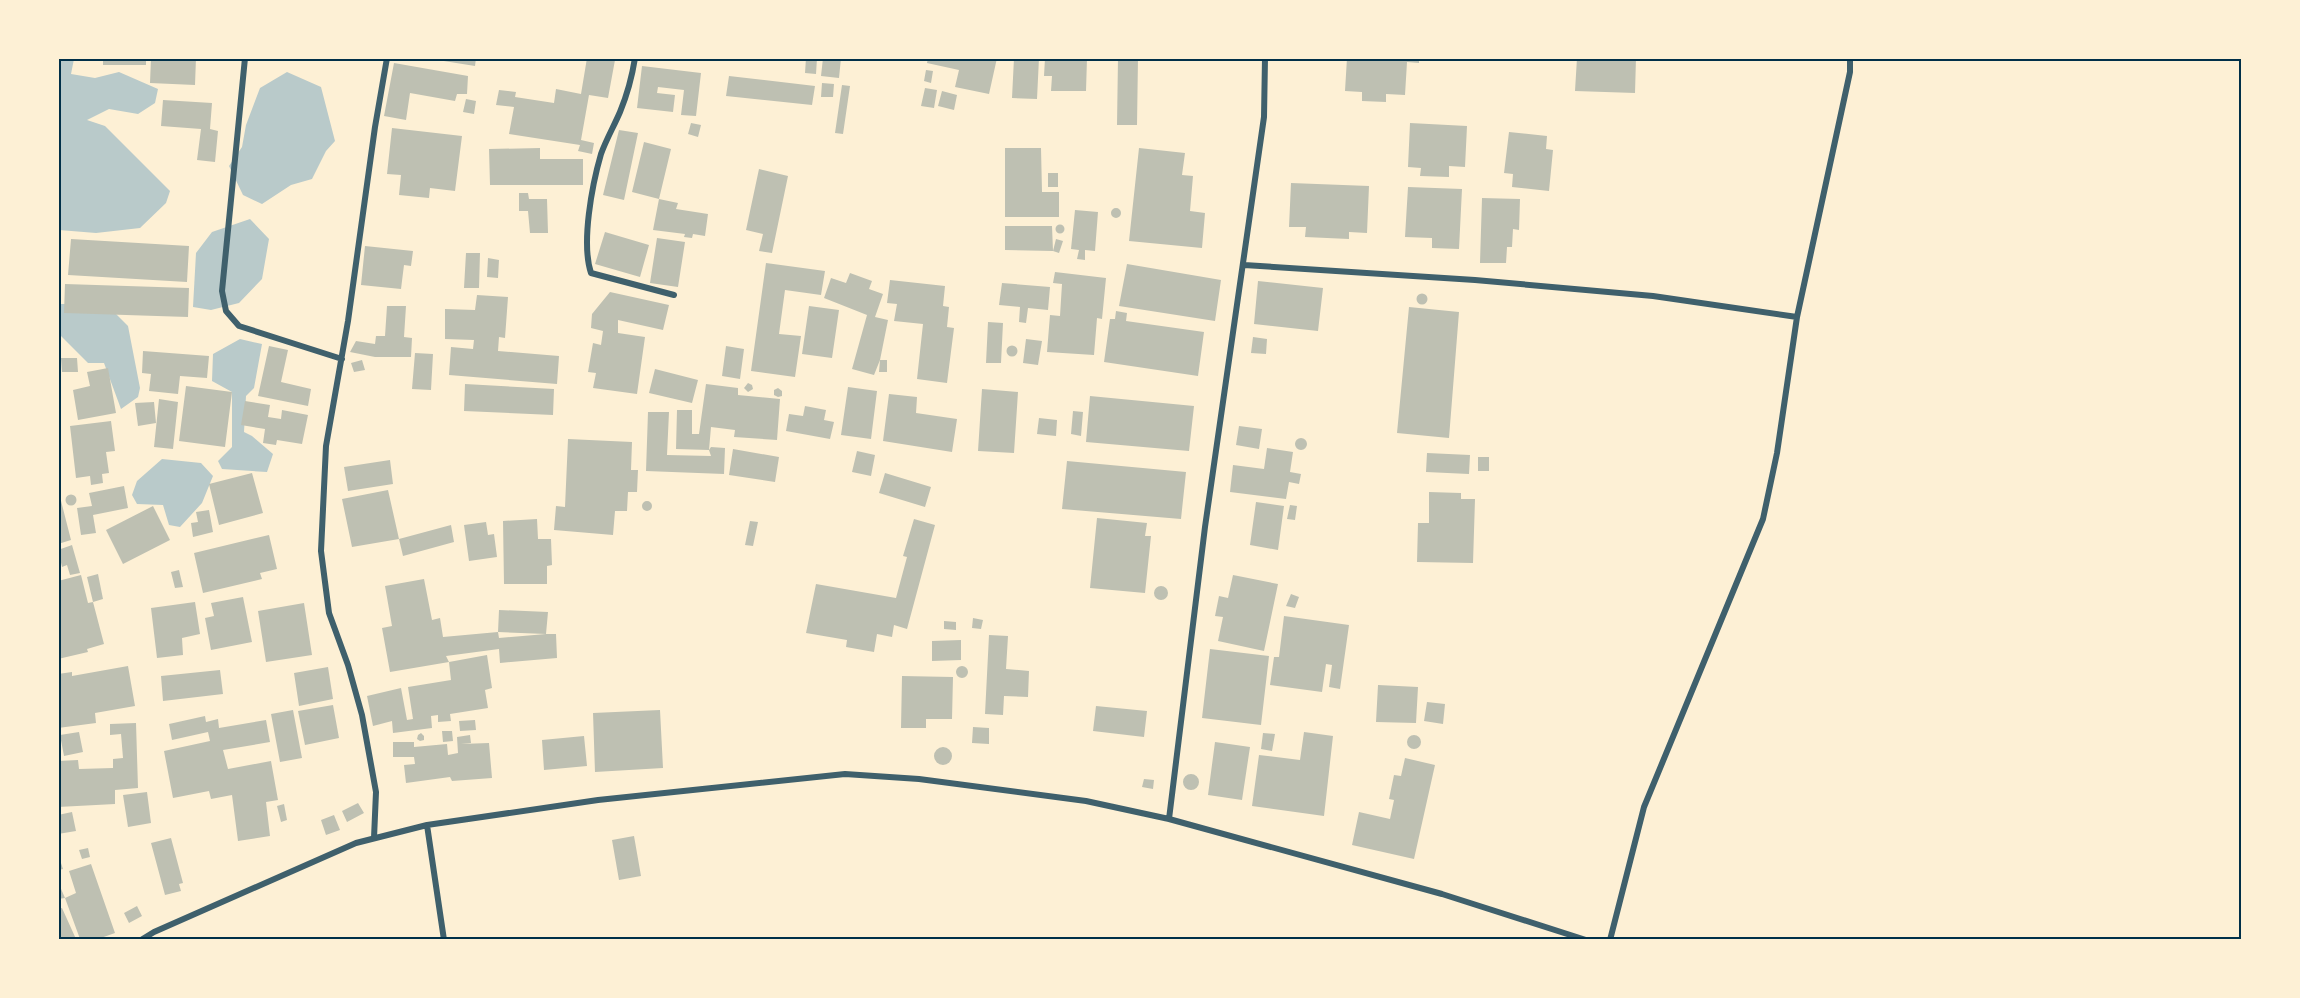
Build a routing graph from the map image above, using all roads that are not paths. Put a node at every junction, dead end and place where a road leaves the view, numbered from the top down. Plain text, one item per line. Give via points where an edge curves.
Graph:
1 (245, 58) edge
2 (387, 58) edge
3 (635, 58) edge
4 (1265, 58) edge
5 (1850, 58) edge
6 (1244, 265) junction
7 (674, 295) dead end
8 (1797, 317) junction
9 (342, 359) junction
10 (1169, 819) junction
11 (427, 825) junction
12 (374, 838) junction
13 (141, 939) edge
14 (444, 939) edge
15 (1586, 939) edge
16 (1610, 939) edge

1 - 9 street via 222,291 226,311 239,326
2 - 9 street
3 - 7 street via 621,110 602,154 586,231 588,265 591,273
4 - 6 street via 1264,117
5 - 8 street via 1848,84
6 - 8 street via 1653,296
6 - 10 street via 1205,526
8 - 16 street via 1763,519 1644,807
9 - 12 street via 326,446 321,551 328,613 362,715 376,792
10 - 11 street via 1075,799 919,779 845,774 598,800
10 - 15 street via 1442,894
11 - 12 street
11 - 14 street
12 - 13 street via 334,852

